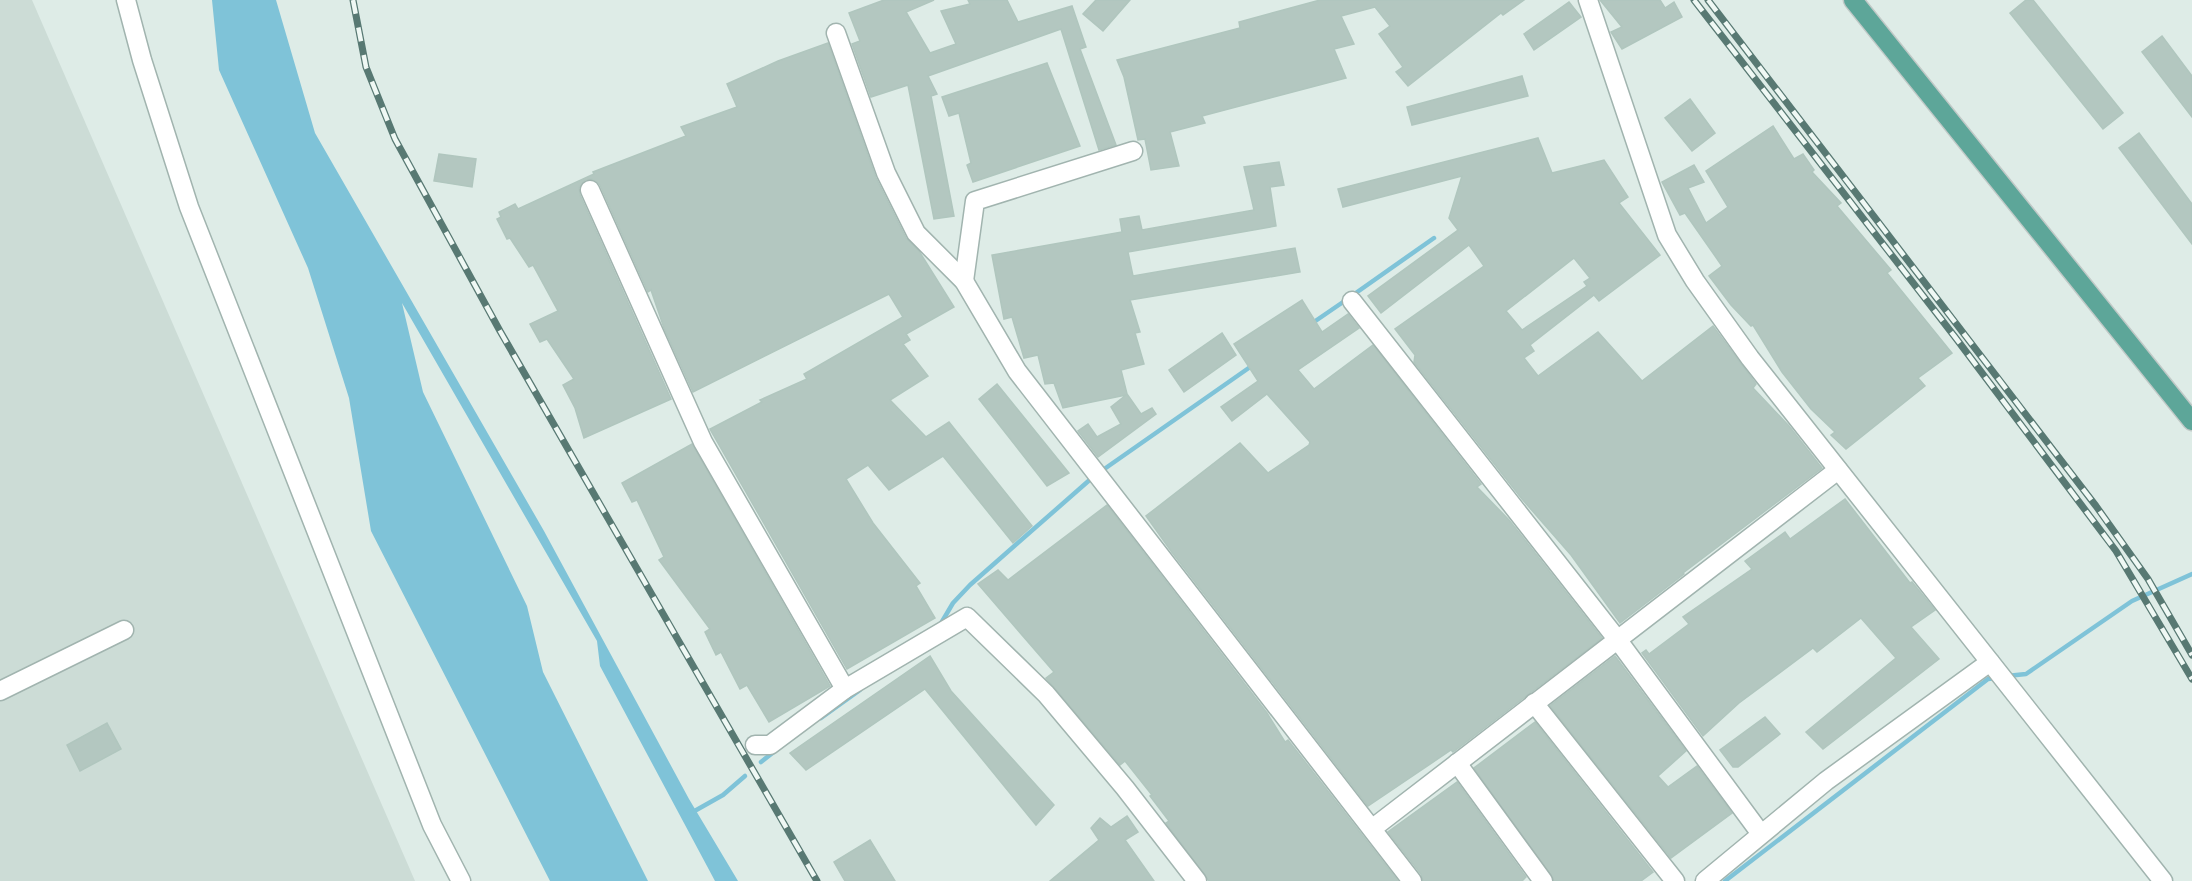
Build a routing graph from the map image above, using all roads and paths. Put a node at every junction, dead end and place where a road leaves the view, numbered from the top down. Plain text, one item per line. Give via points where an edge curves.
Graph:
1 (126, 0) edge
2 (1588, 0) edge
3 (1853, 0) edge
4 (836, 33) dead end
5 (1133, 151) dead end
6 (591, 190) dead end
7 (964, 281) junction
8 (1352, 301) dead end
9 (2192, 421) edge
10 (1838, 470) junction
11 (124, 630) dead end
12 (1617, 639) junction
13 (1990, 662) junction
14 (845, 689) junction
15 (0, 691) edge
16 (1534, 703) junction
17 (755, 745) dead end
18 (1457, 763) junction
19 (1373, 828) junction
20 (1761, 834) junction
21 (461, 881) edge
22 (1197, 881) edge
23 (1412, 881) edge
24 (1544, 881) edge
25 (1675, 881) edge
26 (1705, 881) edge
27 (2163, 881) edge

1 - 21 street via 189,207 432,825
2 - 10 street via 1667,236 1743,348
3 - 9 main road
4 - 7 street via 886,173 916,233
5 - 7 street via 975,201
6 - 14 street via 703,442
7 - 19 street via 1012,364
8 - 12 street
10 - 12 street
10 - 13 street
11 - 15 street
12 - 16 street
12 - 20 street
13 - 20 street via 1826,781
13 - 27 street
14 - 17 street via 770,745
14 - 22 street via 967,617 1046,694
16 - 18 street
16 - 25 street
18 - 19 street
18 - 24 street
19 - 23 street
20 - 26 street

